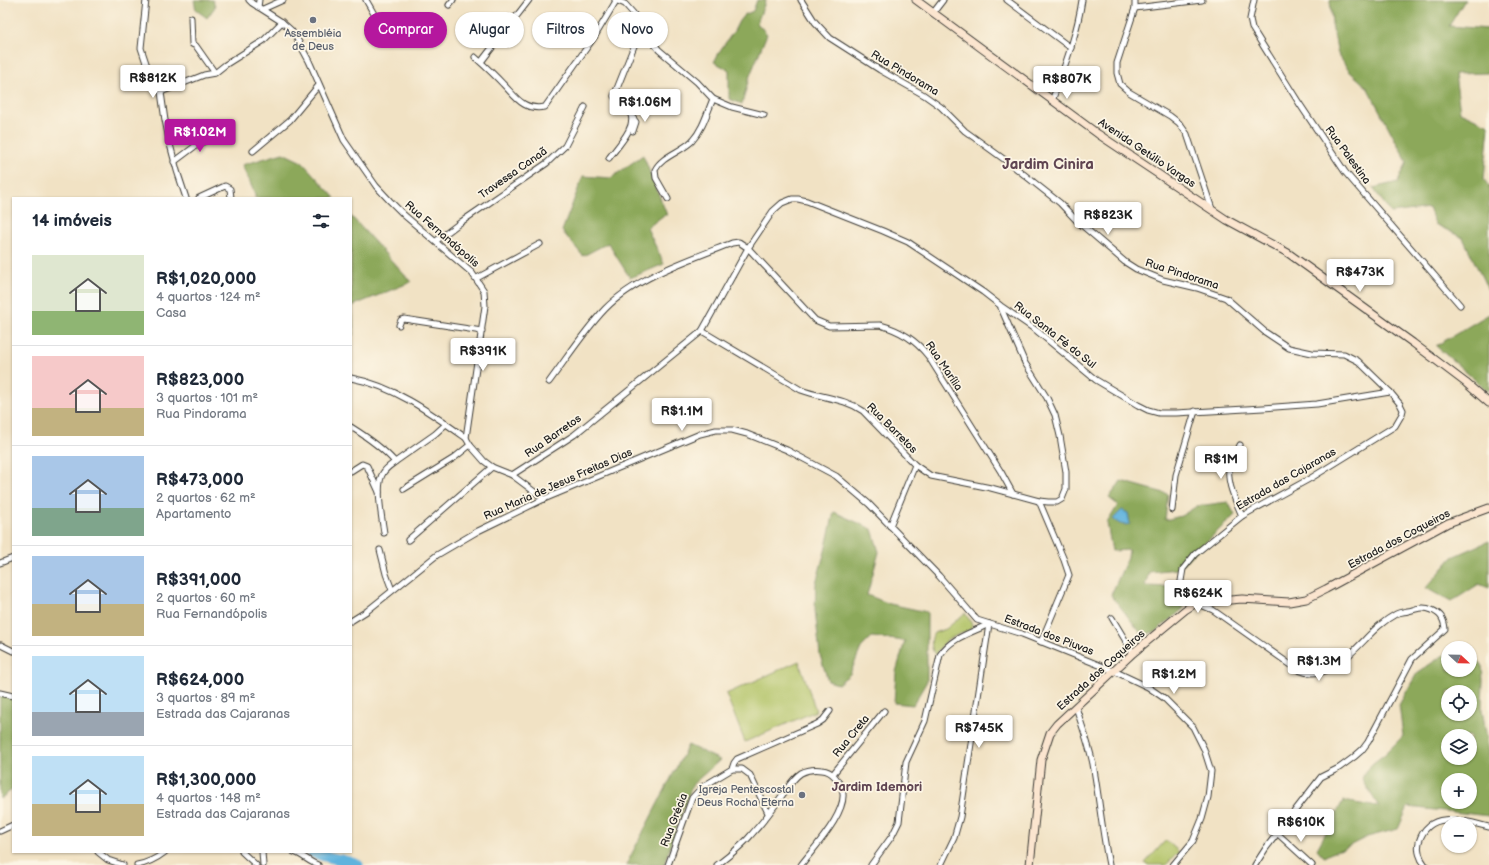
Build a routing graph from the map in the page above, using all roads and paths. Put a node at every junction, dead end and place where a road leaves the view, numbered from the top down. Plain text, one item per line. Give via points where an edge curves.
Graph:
1 (146, 0) edge
2 (249, 0) edge
3 (259, 0) edge
4 (283, 0) edge
5 (366, 0) edge
6 (453, 0) edge
7 (529, 0) edge
8 (615, 0) edge
9 (801, 0) edge
10 (916, 0) edge
11 (943, 0) edge
12 (1007, 0) edge
13 (1082, 0) edge
14 (1135, 0) edge
15 (1202, 0) edge
16 (1254, 0) edge
17 (449, 5) dead end
18 (260, 8) junction
19 (1135, 8) junction
20 (373, 12) edge
21 (632, 12) edge
22 (933, 14) junction
23 (191, 18) dead end
24 (282, 22) junction
25 (633, 48) edge
26 (657, 48) edge
27 (1071, 48) junction
28 (475, 57) dead end
29 (481, 62) junction
30 (215, 73) junction
31 (319, 85) junction
32 (161, 92) junction
33 (713, 99) junction
34 (1052, 101) junction
35 (585, 107) dead end
36 (764, 115) dead end
37 (633, 118) junction
38 (634, 131) dead end
39 (220, 134) dead end
40 (252, 151) dead end
41 (609, 158) dead end
42 (174, 162) junction
43 (186, 197) edge
44 (201, 197) edge
45 (231, 197) edge
46 (668, 199) dead end
47 (1212, 210) junction
48 (436, 241) junction
49 (540, 244) dead end
50 (748, 248) junction
51 (477, 278) junction
52 (1460, 305) dead end
53 (1001, 306) junction
54 (399, 325) dead end
55 (482, 330) junction
56 (702, 331) junction
57 (352, 378) edge
58 (548, 382) dead end
59 (1390, 392) junction
60 (1489, 404) edge
61 (1196, 411) junction
62 (446, 424) junction
63 (1395, 426) joint
64 (352, 428) edge
65 (466, 438) junction
66 (470, 445) junction
67 (1240, 445) dead end
68 (395, 462) junction
69 (915, 466) junction
70 (492, 467) junction
71 (352, 470) edge
72 (512, 475) junction
73 (404, 489) dead end
74 (379, 493) junction
75 (1013, 494) junction
76 (544, 499) junction
77 (1039, 501) junction
78 (1489, 508) edge
79 (1172, 510) dead end
80 (1242, 516) junction
81 (890, 526) junction
82 (384, 533) dead end
83 (408, 540) dead end
84 (380, 550) dead end
85 (12, 558) edge
86 (0, 563) edge
87 (392, 590) junction
88 (1196, 604) junction
89 (1112, 618) dead end
90 (352, 619) edge
91 (989, 624) junction
92 (1041, 642) junction
93 (1, 645) edge
94 (12, 650) edge
95 (1133, 653) junction
96 (1114, 671) junction
97 (0, 692) edge
98 (12, 696) edge
99 (1076, 707) junction
100 (830, 711) dead end
101 (884, 711) dead end
102 (732, 769) junction
103 (833, 774) junction
104 (768, 813) junction
105 (12, 825) edge
106 (1489, 826) edge
107 (0, 831) edge
108 (1278, 834) junction
109 (99, 853) edge
110 (163, 853) edge
111 (243, 853) edge
112 (262, 853) edge
113 (296, 853) edge
114 (123, 865) edge
115 (137, 865) edge
116 (256, 865) edge
117 (263, 865) edge
118 (318, 865) edge
119 (668, 865) edge
120 (717, 865) edge
121 (801, 865) edge
122 (870, 865) edge
123 (941, 865) edge
124 (1030, 865) edge
125 (1109, 865) edge
126 (1173, 865) edge
127 (1255, 865) edge
128 (1312, 865) edge
129 (1425, 865) edge

1 - 32 street via 141,48 152,81
2 - 18 street, Rua Fernandópolis
3 - 18 street
4 - 18 street
5 - 20 street
6 - 17 street
7 - 29 street
8 - 21 street via 625,4
8 - 29 street via 595,36 545,107 536,109 516,99
9 - 59 street, Rua Pindorama via 815,22 830,38 929,99 965,131 1060,204 1130,265 1163,280 1226,298 1265,332 1289,348 1312,353 1351,356 1364,365
10 - 22 street, Avenida Getúlio Vargas
11 - 22 street
12 - 27 street
13 - 27 street
14 - 19 street
15 - 19 street
16 - 52 street, Rua Palestina via 1250,14 1252,28 1345,172
18 - 24 street, Rua Fernandópolis
19 - 47 street via 1117,63 1120,84 1179,123 1187,134
22 - 34 street, Avenida Getúlio Vargas
23 - 30 street via 192,44
24 - 30 street via 263,41
24 - 31 street, Rua Fernandópolis via 296,37
25 - 37 street via 614,96
26 - 33 street via 698,82
27 - 34 street
28 - 29 street
30 - 32 street
31 - 40 street via 290,120
31 - 48 street, Rua Fernandópolis via 344,140 376,186 404,215
32 - 42 street via 168,144
33 - 36 street
33 - 46 street via 697,135 661,162 655,170 656,178
34 - 47 street, Avenida Getúlio Vargas
35 - 48 street, Travessa Canaã via 565,146 556,155
37 - 38 street via 636,122
37 - 41 street via 626,136
39 - 42 street via 194,147
42 - 43 street
44 - 45 street via 225,186 230,189
47 - 60 street, Avenida Getúlio Vargas via 1288,253 1414,343
48 - 51 street, Rua Fernandópolis
49 - 51 street
50 - 53 street, Rua Santa Fé do Sul via 773,211 782,203 792,199 807,201 908,242
50 - 56 street, Rua Santa Fé do Sul
50 - 58 street via 739,242 732,243 669,269 623,294 588,329
50 - 75 street, Rua Marília via 815,320 829,326 880,325 914,340 931,362
51 - 55 street, Rua Fernandópolis via 485,295
53 - 61 street, Rua Santa Fé do Sul via 1037,331 1096,380 1138,405 1159,413
53 - 77 street, Rua Barretos via 1025,363 1055,415 1060,436 1066,489 1062,499 1057,502
54 - 55 street via 404,319
55 - 65 street, Rua Fernandópolis
56 - 69 street, Rua Barretos via 809,394 854,405 863,411
56 - 72 street, Rua Barretos via 574,435
57 - 62 street via 383,387 411,401
59 - 61 street, Rua Santa Fé do Sul via 1317,404
59 - 63 street, Rua Pindorama via 1402,410 1400,420
61 - 79 street via 1176,475
62 - 65 street
62 - 68 street
63 - 80 street, Estrada das Cajaranas via 1311,478
64 - 68 street
65 - 66 street
66 - 70 street
66 - 73 street
67 - 80 street via 1228,473
68 - 74 street via 384,472
69 - 75 street, Rua Barretos via 931,476
69 - 81 street
70 - 72 street
70 - 83 street
71 - 74 street via 362,464 368,466
72 - 76 street
74 - 82 street
75 - 77 street, Rua Barretos
76 - 81 street, Rua Maria de Jesus Freitas Dias via 700,434 732,430 773,444 836,476
76 - 87 street, Rua Maria de Jesus Freitas Dias via 460,541 437,555
77 - 92 street via 1069,575
78 - 88 street, Estrada dos Coqueiros via 1448,523 1306,599 1290,602 1242,599
80 - 88 street, Estrada das Cajaranas via 1195,554 1183,569 1182,588
81 - 91 street, Rua Maria de Jesus Freitas Dias via 939,576 973,617
84 - 87 street
85 - 86 street
87 - 90 street, Rua Maria de Jesus Freitas Dias via 367,611
88 - 95 street, Estrada dos Coqueiros via 1185,610
88 - 108 street, Estrada das Cajaranas via 1212,610 1298,670 1310,674 1324,672 1339,664 1386,620 1397,613 1418,608 1429,609 1444,619 1445,629 1412,659 1362,750 1339,768 1321,777
89 - 95 street
91 - 92 street, Estrada dos Piuvas
91 - 122 street via 957,638 946,646 940,655 925,721 906,762 899,822 892,836
91 - 123 street via 960,817 954,838
92 - 96 street, Estrada dos Piuvas
93 - 94 street
95 - 96 street, Estrada dos Coqueiros
96 - 99 street, Estrada dos Coqueiros
96 - 126 street, Estrada dos Piuvas via 1148,687 1177,710 1193,727 1209,761 1210,784 1202,819 1193,841
97 - 98 street
99 - 124 street, Estrada dos Coqueiros via 1050,733 1041,760
99 - 125 street via 1093,764
100 - 102 street, Rua Grécia via 817,724 737,759
101 - 103 street, Rua Creta
102 - 104 street via 742,769 750,775
102 - 119 street, Rua Grécia via 702,787 692,798
103 - 104 street via 815,769 801,773
103 - 121 street via 843,792 841,808
104 - 120 street via 751,836
105 - 107 street
106 - 129 street via 1453,820 1435,821 1426,829 1419,842 1419,854
108 - 127 street
108 - 128 street
109 - 114 street via 108,860
110 - 115 street via 146,864
111 - 116 street
112 - 117 street
113 - 118 street

